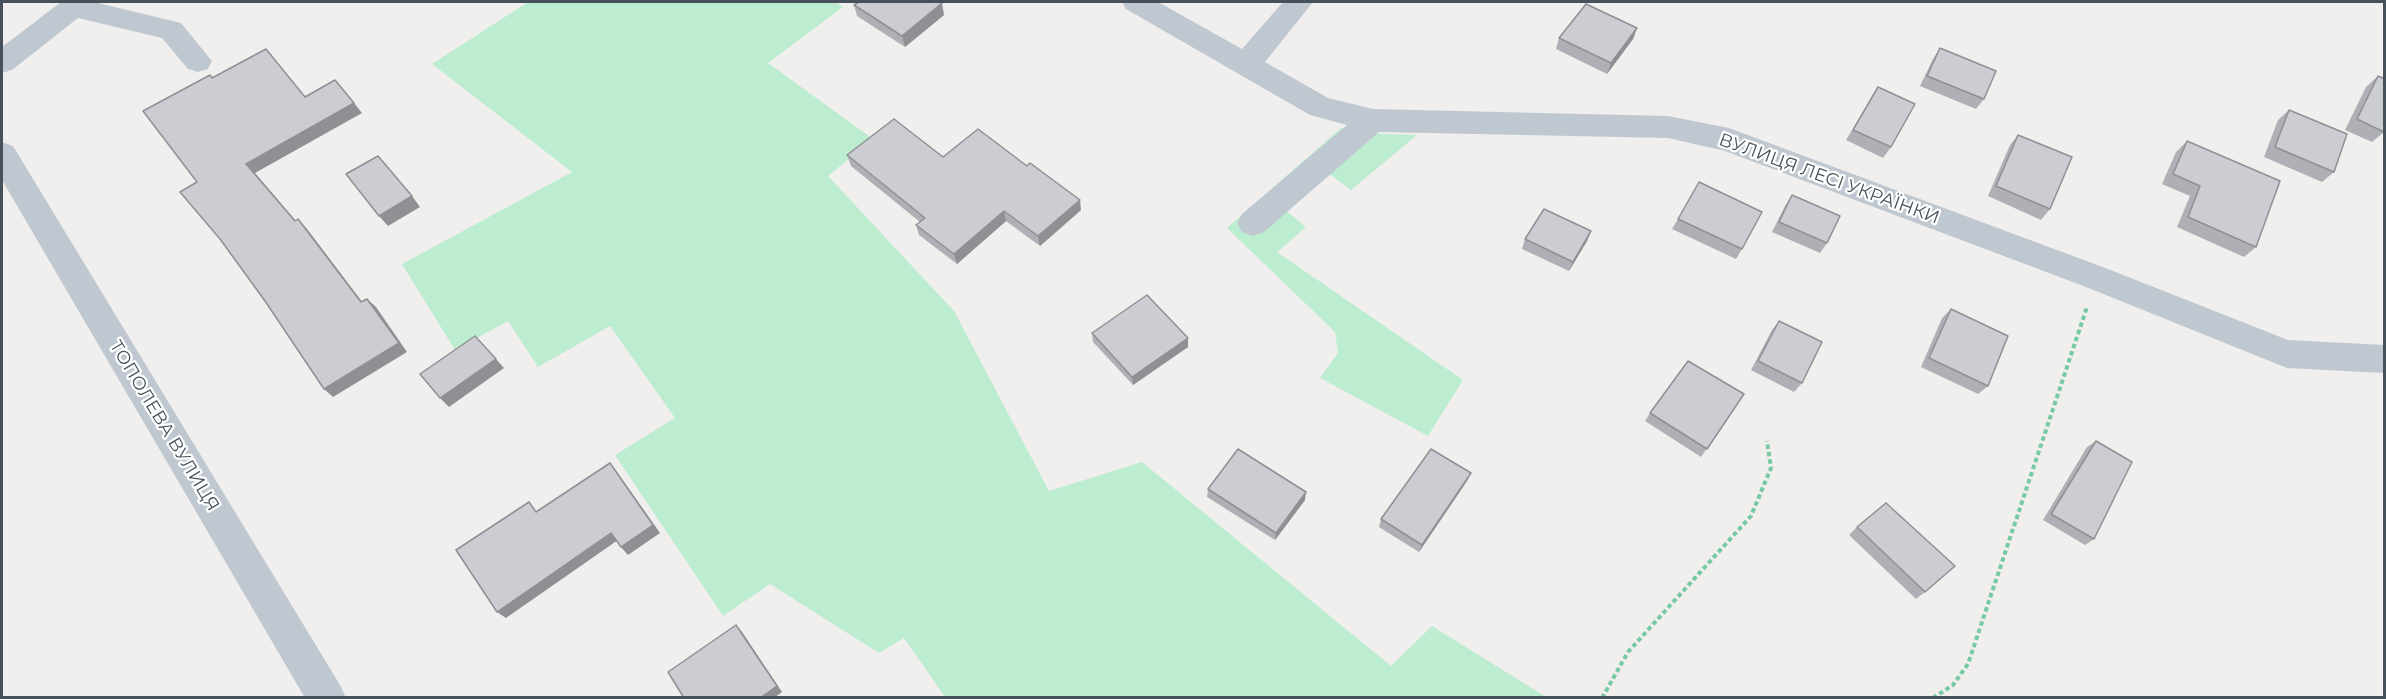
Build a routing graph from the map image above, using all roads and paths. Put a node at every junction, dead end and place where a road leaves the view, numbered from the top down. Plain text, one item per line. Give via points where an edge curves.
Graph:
1 (1136, 2) edge
2 (1299, 2) edge
3 (76, 4) edge
4 (198, 61) dead end
5 (2, 62) edge
6 (1245, 66) junction
7 (1373, 120) junction
8 (2, 154) edge
9 (1253, 223) dead end
10 (2097, 278) junction
11 (2385, 359) edge
12 (1767, 441) dead end
13 (327, 698) edge
14 (1602, 698) edge
15 (1933, 698) edge

1 - 6 street, ВУЛИЦЯ ЛЕСІ УКРАЇНКИ
2 - 6 street
3 - 4 street via 171,30
3 - 5 street
6 - 7 street, ВУЛИЦЯ ЛЕСІ УКРАЇНКИ via 1320,107
7 - 9 street
7 - 10 street, ВУЛИЦЯ ЛЕСІ УКРАЇНКИ via 1668,127 1729,140
8 - 13 street, ТОПОЛЕВА ВУЛИЦЯ
10 - 11 street, ВУЛИЦЯ ЛЕСІ УКРАЇНКИ via 2287,354
10 - 15 path via 1968,664 1953,685
12 - 14 path via 1771,468 1751,516 1628,652

